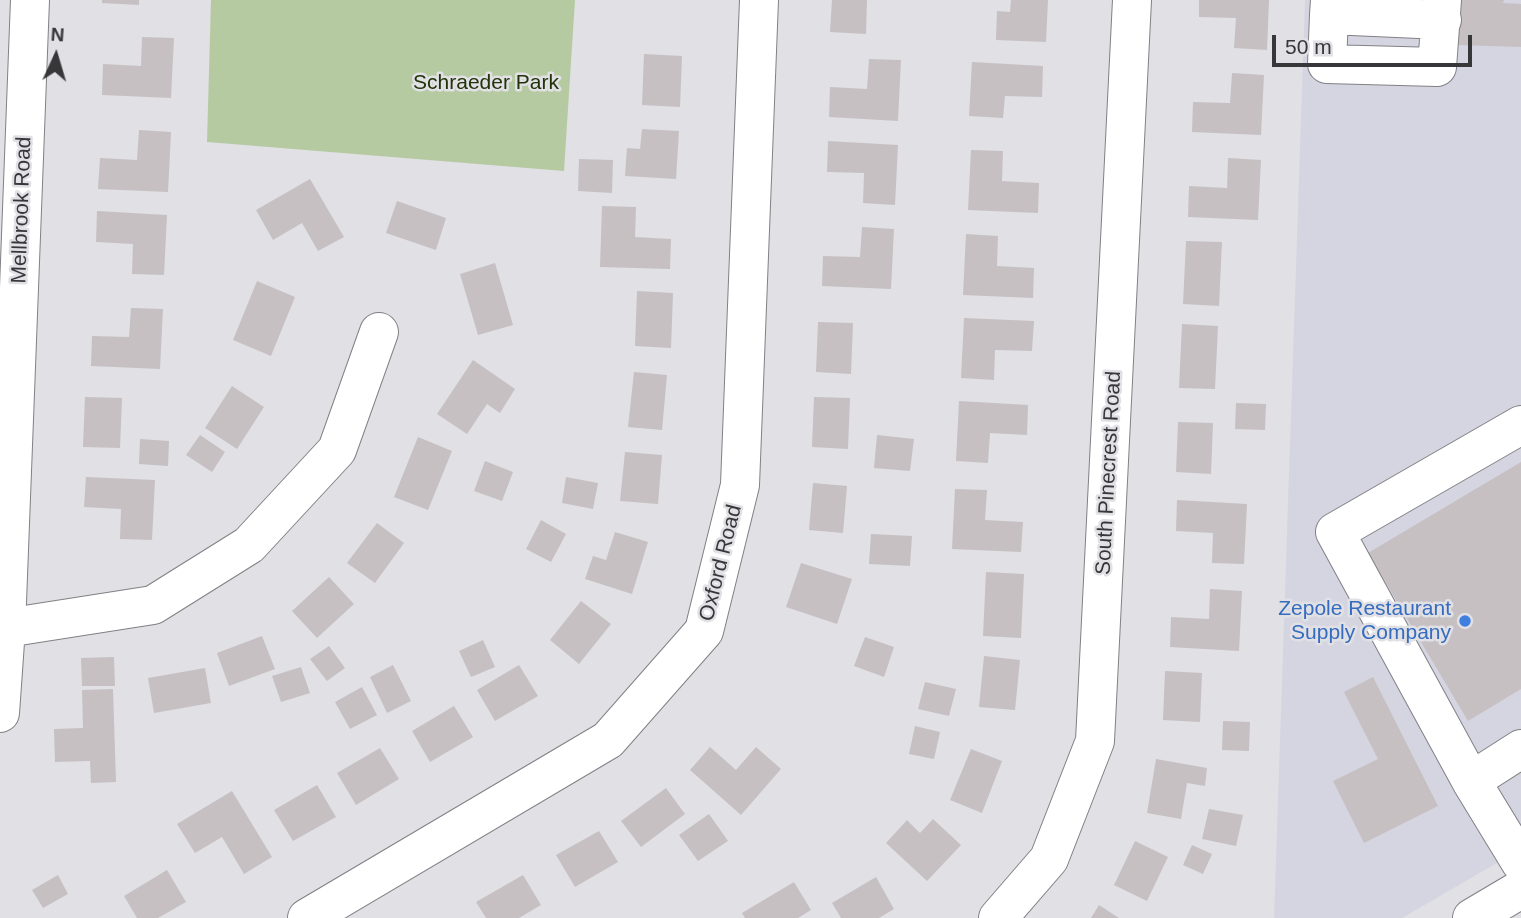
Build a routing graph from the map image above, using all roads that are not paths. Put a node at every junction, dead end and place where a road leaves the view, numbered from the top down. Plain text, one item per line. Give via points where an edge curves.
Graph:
1 (30, 0) edge
2 (759, 0) edge
3 (1132, 0) edge
4 (1330, 8) edge
5 (1442, 10) edge
6 (379, 332) dead end
7 (1521, 425) edge
8 (6, 628) junction
9 (0, 713) edge
10 (1521, 749) edge
11 (1471, 781) junction
12 (1521, 863) edge
13 (1521, 889) edge
14 (307, 918) edge
15 (998, 918) edge
16 (1472, 918) edge

1 - 8 street, Mellbrook Road
2 - 14 street, Oxford Road via 740,485 704,631 608,740
3 - 15 street, South Pinecrest Road via 1096,741 1049,859
4 - 5 street via 1327,64 1437,67
6 - 8 street via 337,450 249,545 153,605
7 - 11 street via 1335,532
8 - 9 street, Mellbrook Road
10 - 11 street
11 - 12 street
13 - 16 street

